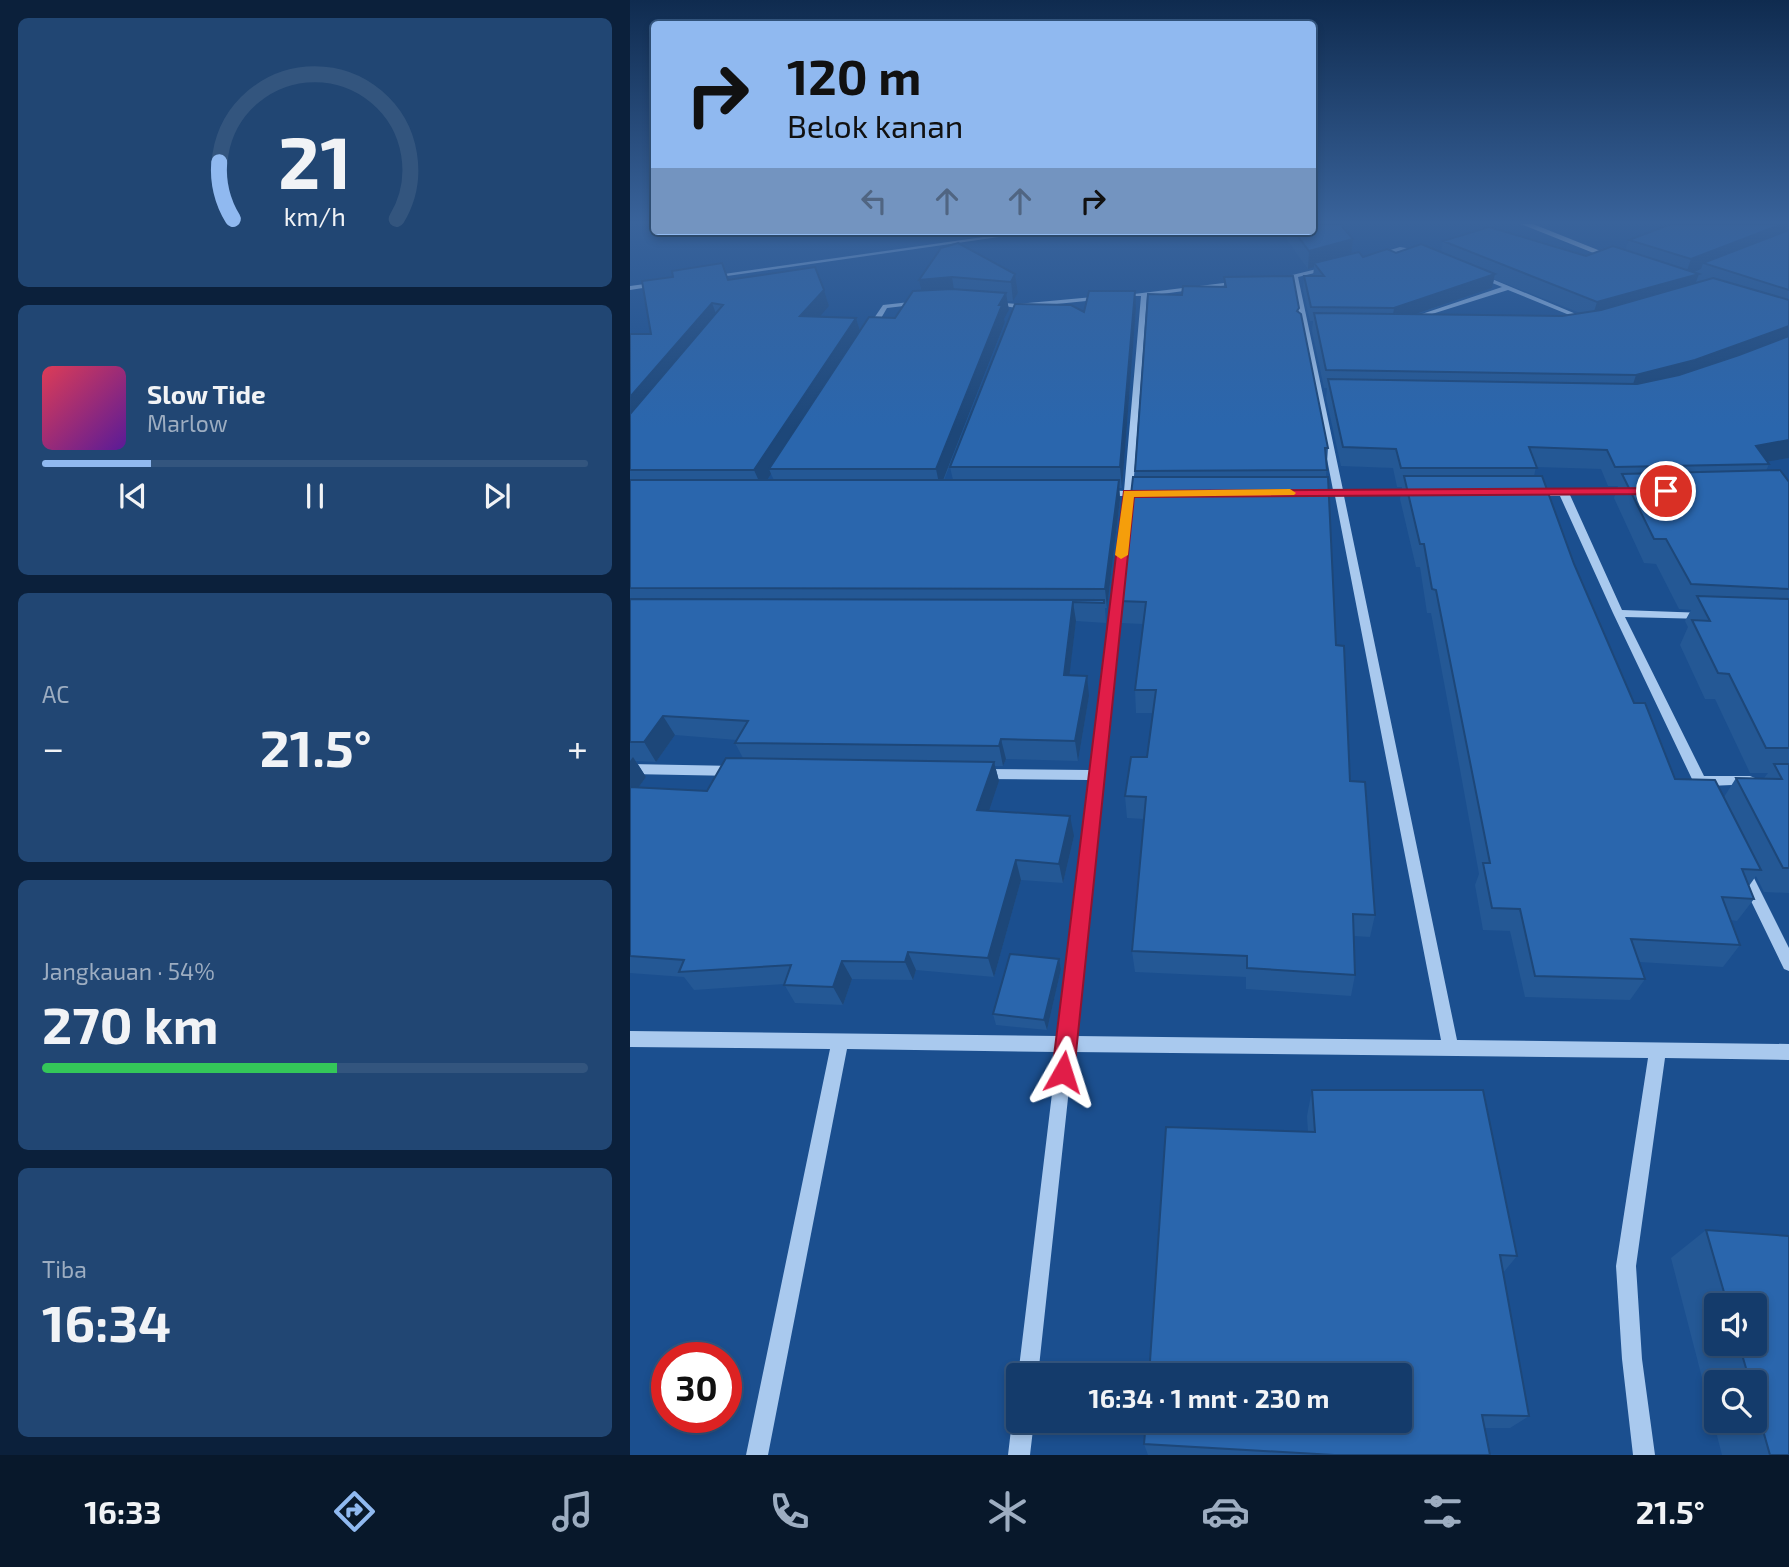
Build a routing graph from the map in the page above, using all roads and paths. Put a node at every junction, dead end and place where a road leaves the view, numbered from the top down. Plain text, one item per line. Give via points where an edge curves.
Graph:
1 (1166, 292) edge
2 (1299, 292) edge
3 (1496, 292) edge
4 (1516, 292) edge
5 (1119, 297) edge
6 (932, 303) edge
7 (980, 303) edge
8 (1017, 306) junction
9 (1012, 319) edge
10 (1419, 327) edge
11 (1573, 327) edge
12 (863, 341) edge
13 (1319, 393) junction
14 (1332, 393) edge
15 (1646, 492) edge
16 (1086, 493) edge
17 (1296, 493) edge
18 (1338, 493) junction
19 (1431, 493) edge
20 (1524, 493) edge
21 (1564, 493) junction
22 (1128, 494) junction
23 (1156, 494) edge
24 (1101, 614) edge
25 (1115, 614) junction
26 (1618, 614) junction
27 (1723, 617) edge
28 (630, 769) edge
29 (753, 771) edge
30 (973, 774) edge
31 (1096, 775) junction
32 (1700, 782) junction
33 (1764, 782) edge
34 (1712, 806) edge
35 (1736, 855) edge
36 (1789, 964) edge
37 (630, 1039) edge
38 (840, 1041) junction
39 (1066, 1045) junction
40 (1451, 1049) junction
41 (1658, 1049) junction
42 (1789, 1052) edge
43 (1029, 1363) edge
44 (1022, 1433) edge
45 (757, 1455) edge
46 (1019, 1455) edge
47 (1644, 1455) edge

1 - 22 street via 1138,295
2 - 13 street
3 - 10 street via 1405,324
4 - 11 street via 1592,323
5 - 8 street
6 - 12 street via 886,306
7 - 8 street
8 - 9 street
13 - 14 street
13 - 18 street
15 - 21 street
16 - 22 street
17 - 18 street
18 - 19 street
18 - 40 street
20 - 21 street
21 - 26 street
22 - 23 street
22 - 25 street
24 - 25 street
25 - 31 street
26 - 27 street
26 - 32 street
28 - 29 street
30 - 31 street
31 - 39 street
32 - 33 street
32 - 34 street
35 - 36 street
37 - 38 street
38 - 39 street
38 - 45 street
39 - 40 street
39 - 43 street
40 - 41 street
41 - 42 street
41 - 47 street via 1626,1266
44 - 46 street

